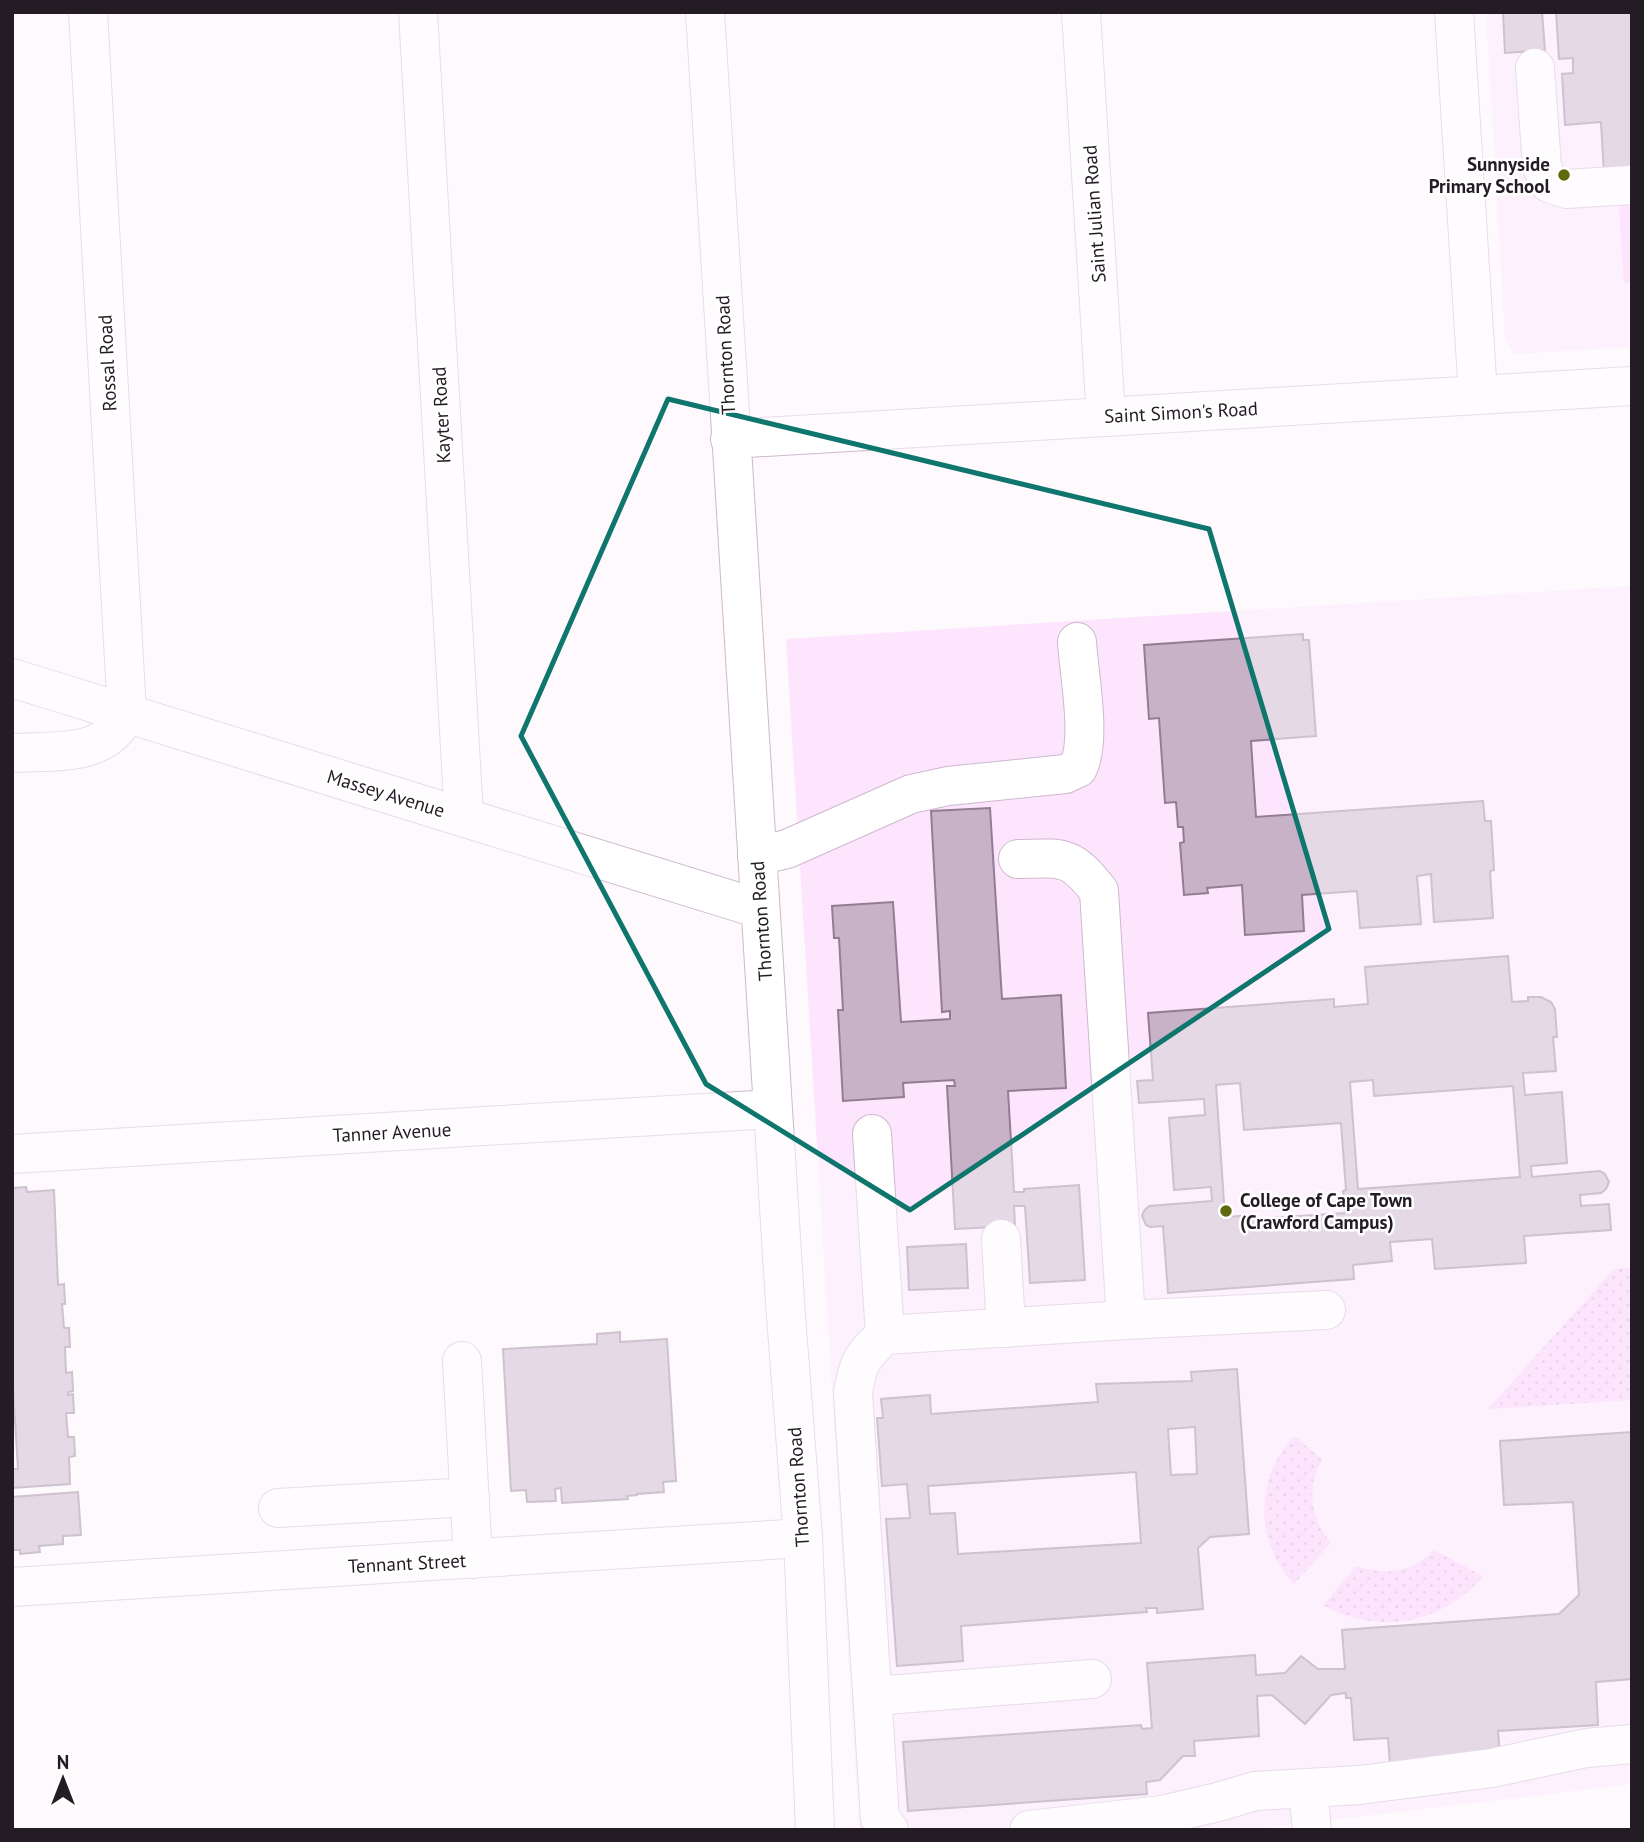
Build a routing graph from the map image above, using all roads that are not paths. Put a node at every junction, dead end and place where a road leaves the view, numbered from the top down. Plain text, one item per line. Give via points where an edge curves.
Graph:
1 (88, 12) edge
2 (418, 12) edge
3 (705, 12) edge
4 (1081, 12) edge
5 (1454, 12) edge
6 (1535, 68) dead end
7 (1632, 185) edge
8 (1632, 386) edge
9 (1478, 395) junction
10 (1106, 417) junction
11 (730, 439) junction
12 (1077, 642) dead end
13 (12, 678) edge
14 (127, 713) junction
15 (12, 753) edge
16 (464, 817) junction
17 (757, 856) junction
18 (1018, 859) dead end
19 (760, 909) junction
20 (772, 1109) junction
21 (872, 1134) dead end
22 (12, 1154) edge
23 (1001, 1239) dead end
24 (1326, 1310) dead end
25 (1126, 1320) junction
26 (1006, 1328) junction
27 (885, 1335) junction
28 (462, 1361) dead end
29 (470, 1497) junction
30 (278, 1508) dead end
31 (803, 1538) junction
32 (473, 1559) junction
33 (12, 1587) edge
34 (1092, 1679) dead end
35 (874, 1696) junction
36 (1632, 1744) edge
37 (1308, 1788) junction
38 (815, 1830) edge
39 (889, 1830) edge
40 (1029, 1830) edge
41 (1312, 1830) edge

1 - 14 street, Rossal Road
2 - 16 street, Kayter Road
3 - 11 street, Thornton Road
4 - 10 street, Saint Julian Road
5 - 9 street
6 - 7 street via 1542,167 1549,183 1566,190
8 - 9 street, Saint Simon's Road
9 - 10 street, Saint Simon's Road
10 - 11 street, Saint Simon's Road
11 - 17 street, Thornton Road
12 - 17 street via 1084,735 1078,768 1065,774 911,794 787,849
13 - 14 street, Massey Avenue
14 - 15 street via 121,726 97,745
14 - 16 street, Massey Avenue
16 - 19 street, Massey Avenue
17 - 19 street, Thornton Road
18 - 25 street via 1073,862 1099,891
19 - 20 street, Thornton Road
20 - 22 street, Tanner Avenue
20 - 31 street, Thornton Road
21 - 27 street
23 - 26 street
24 - 25 street
25 - 26 street
26 - 27 street
27 - 35 street via 857,1366 853,1393
28 - 29 street
29 - 30 street
29 - 32 street
31 - 32 street, Tennant Street
31 - 38 street, Thornton Road
32 - 33 street, Tennant Street
34 - 35 street
35 - 39 street via 880,1818
36 - 37 street via 1586,1748 1492,1768
37 - 40 street via 1255,1791 1162,1815
37 - 41 street

